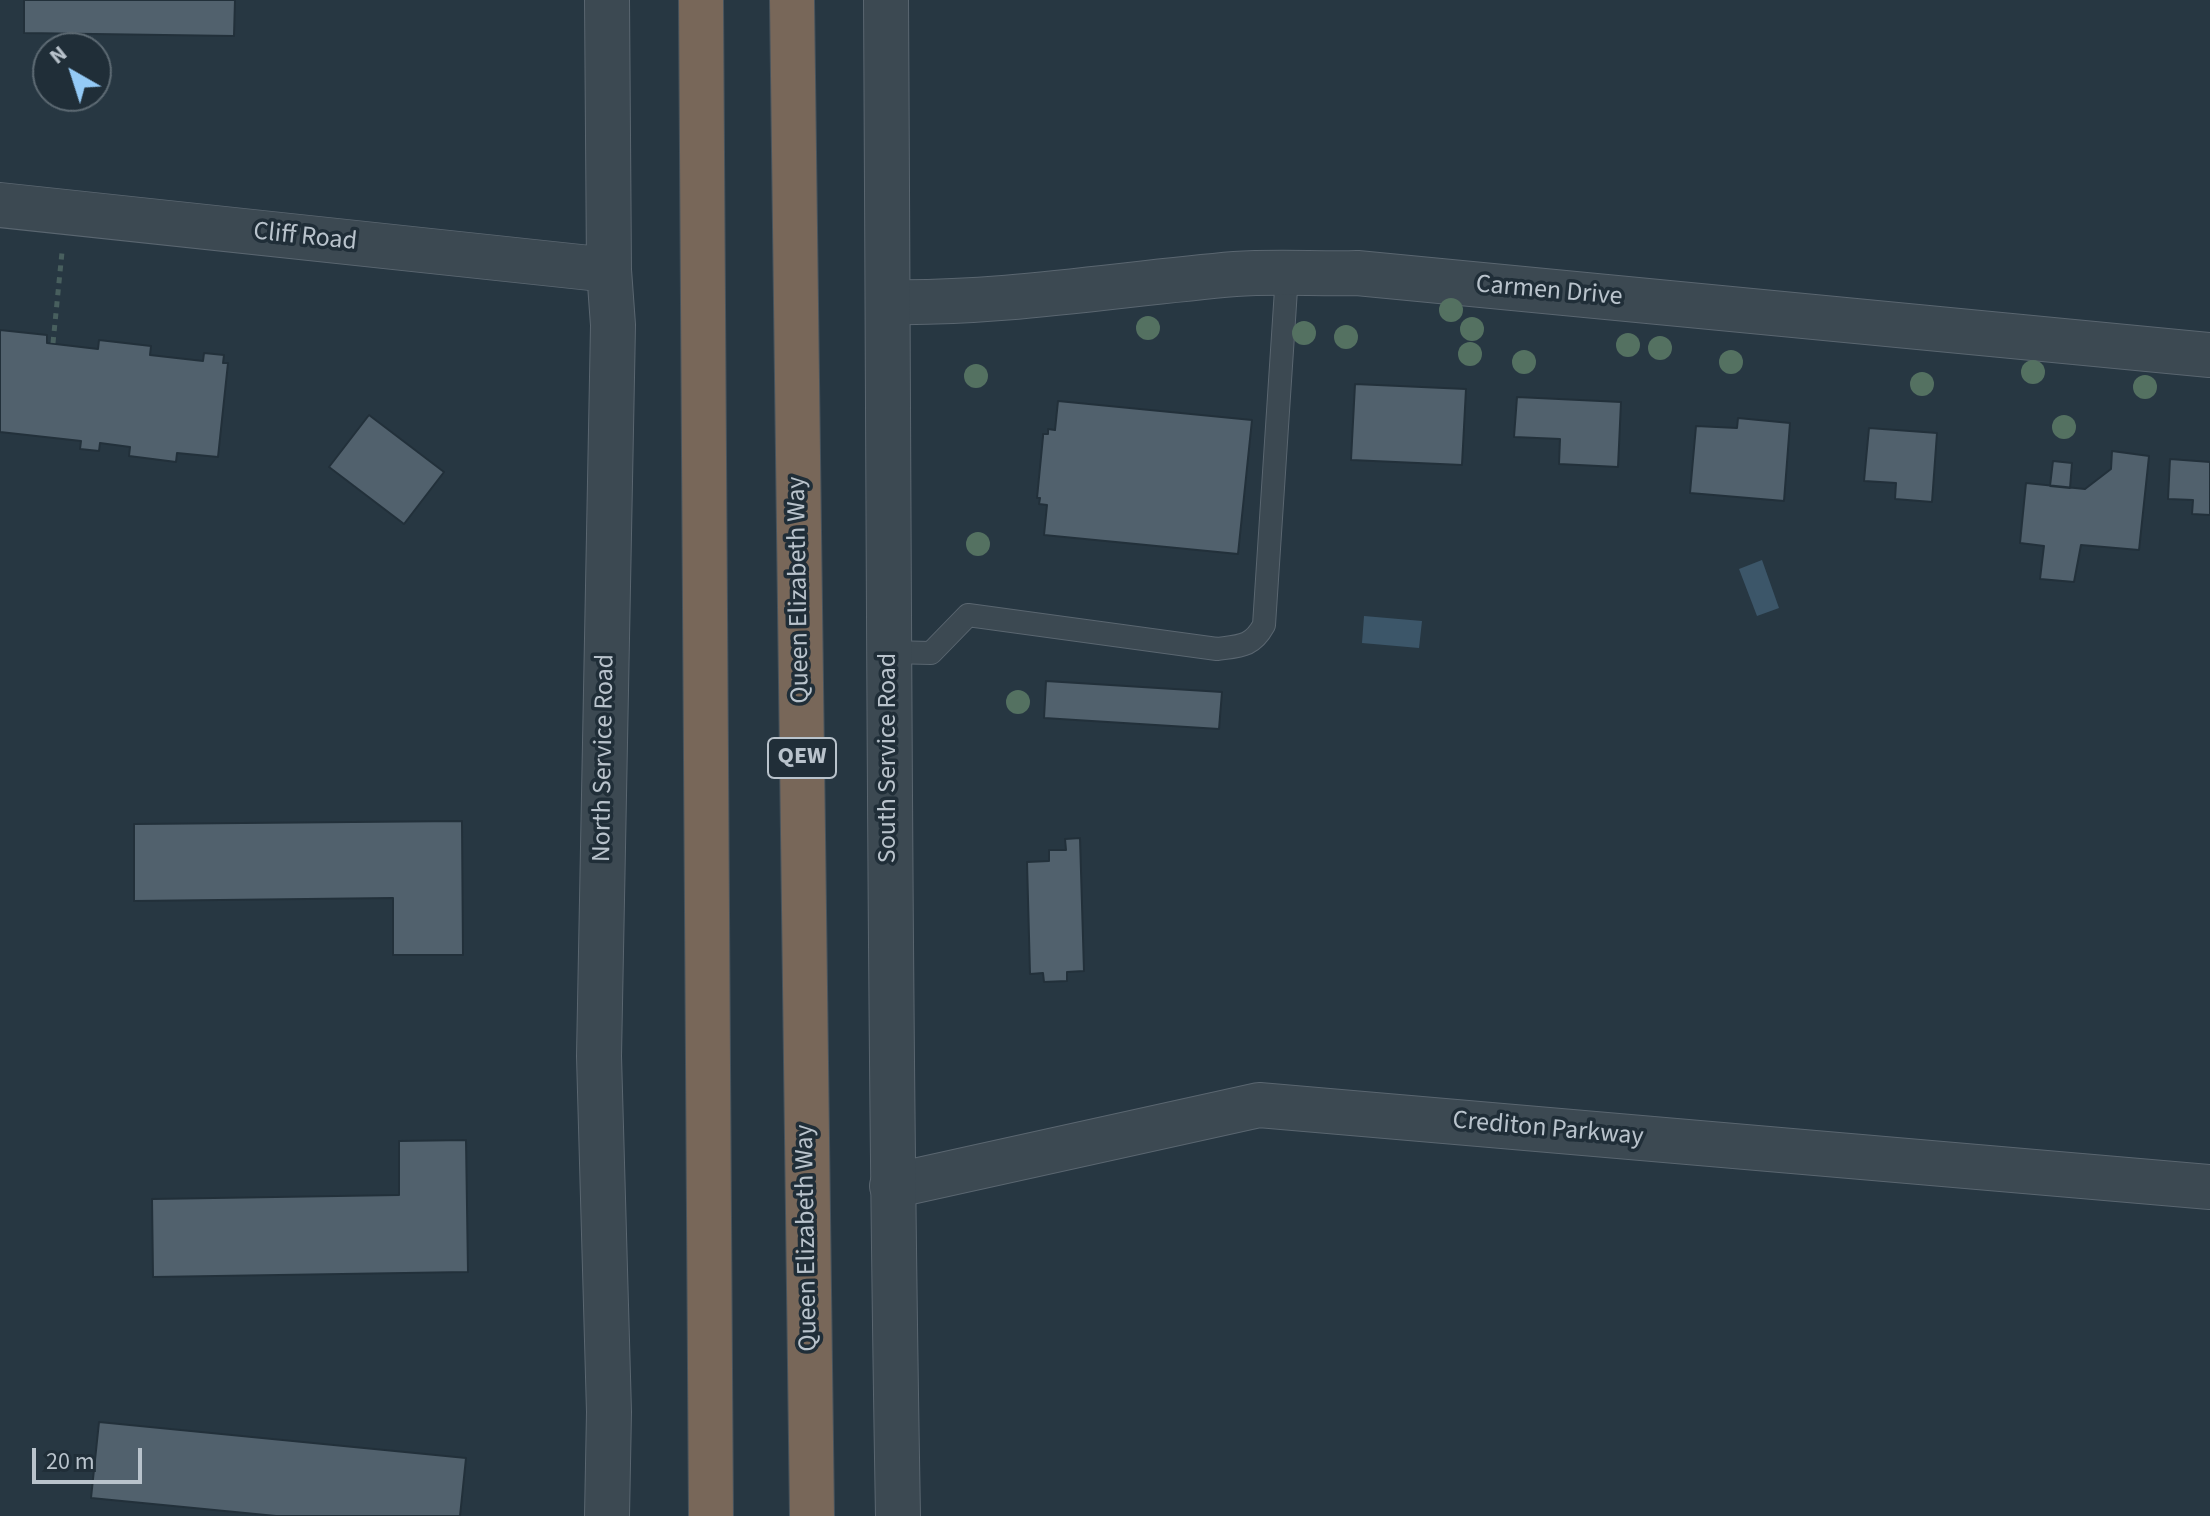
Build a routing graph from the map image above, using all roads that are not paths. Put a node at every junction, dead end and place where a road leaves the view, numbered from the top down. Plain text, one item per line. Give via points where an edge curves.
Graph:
1 (607, 0) edge
2 (701, 0) edge
3 (792, 0) edge
4 (886, 0) edge
5 (0, 205) edge
6 (609, 270) junction
7 (1287, 274) junction
8 (888, 302) junction
9 (2210, 355) edge
10 (889, 652) junction
11 (892, 1186) junction
12 (2210, 1187) edge
13 (607, 1516) edge
14 (711, 1516) edge
15 (812, 1516) edge
16 (898, 1516) edge

1 - 6 street, North Service Road
2 - 14 highway
3 - 15 highway, Queen Elizabeth Way / QEW
4 - 8 street, South Service Road
5 - 6 street, Cliff Road
6 - 13 street, North Service Road via 612,451 599,1056
7 - 8 street, Carmen Drive
7 - 9 street, Carmen Drive via 1357,273
7 - 10 lane via 1264,625 1257,638 1217,649 968,615 931,653
8 - 10 street, South Service Road
10 - 11 street, South Service Road
11 - 12 street, Crediton Parkway via 1259,1105
11 - 16 street, South Service Road

